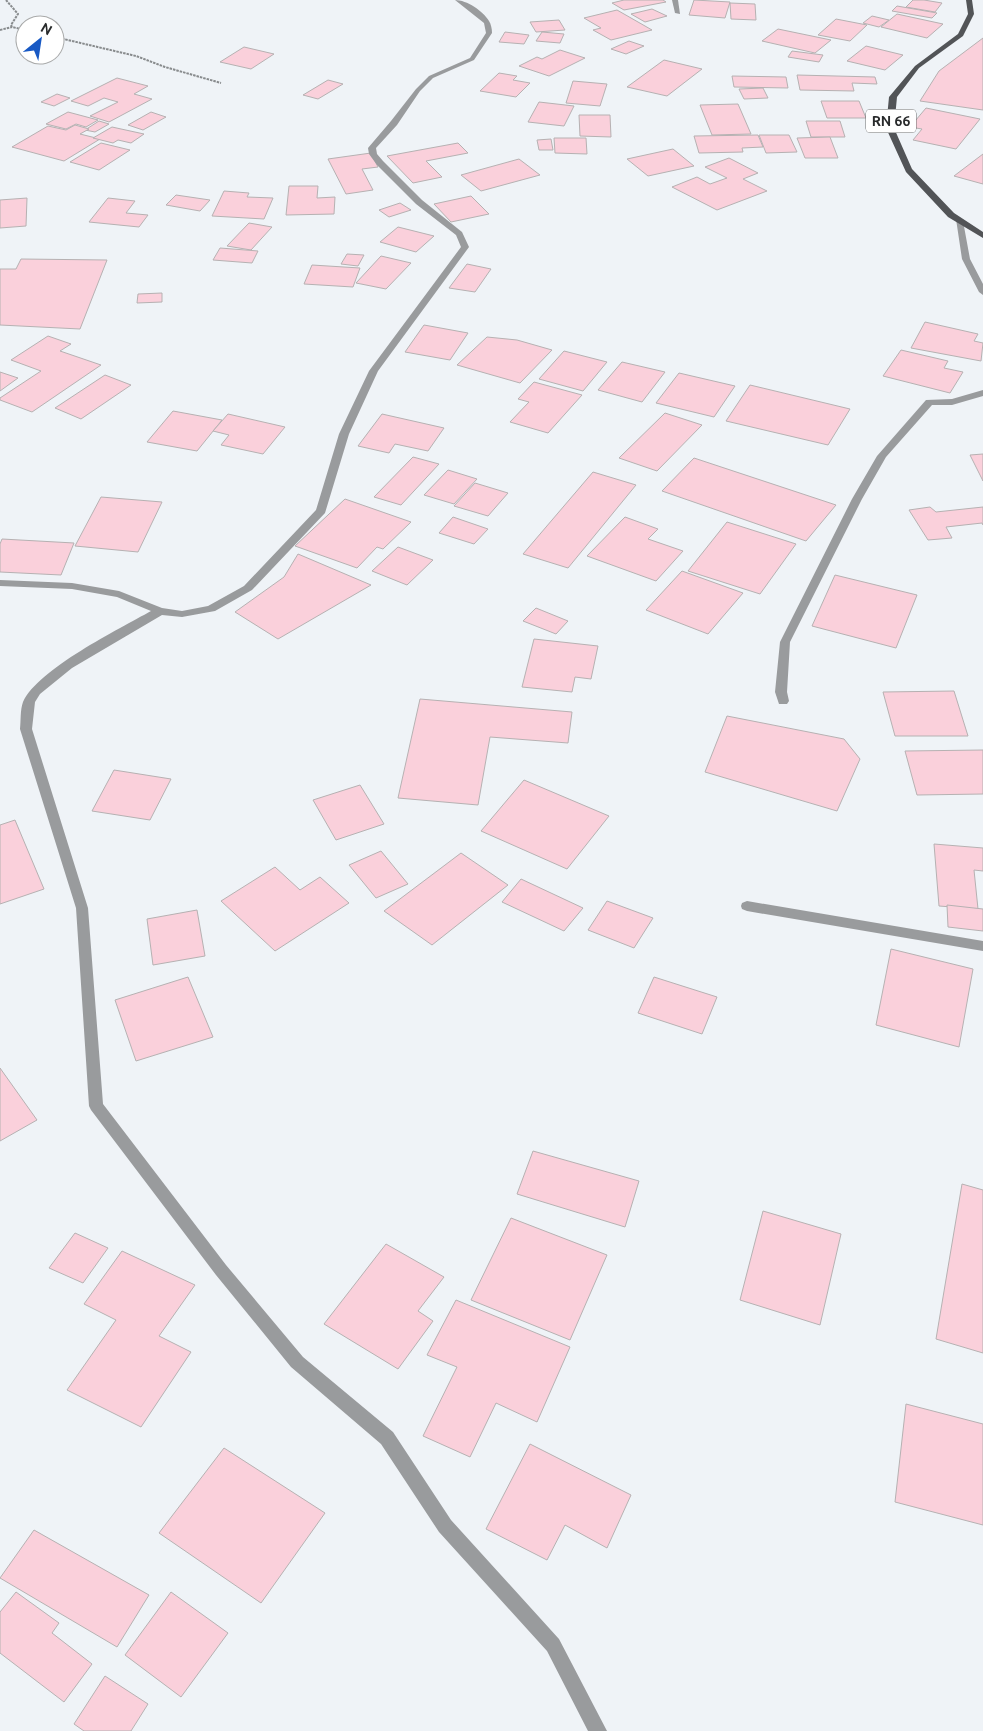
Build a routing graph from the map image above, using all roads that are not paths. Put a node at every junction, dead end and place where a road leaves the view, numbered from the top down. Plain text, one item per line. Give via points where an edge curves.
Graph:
1 (458, 0) edge
2 (675, 0) edge
3 (969, 0) edge
4 (678, 13) dead end
5 (959, 221) junction
6 (983, 236) edge
7 (983, 292) edge
8 (983, 393) edge
9 (0, 583) edge
10 (160, 611) junction
11 (783, 701) dead end
12 (747, 906) dead end
13 (983, 946) edge
14 (598, 1731) edge

1 - 10 street via 487,22 489,33 481,47 472,59 431,77 372,148 380,163 419,202 460,234 465,247 374,371 344,434 321,511 248,588 211,610 182,614
2 - 4 street
3 - 5 main road, RN 66 via 971,14 961,35 917,67 893,97 890,128 909,170
5 - 6 main road, RN 66
5 - 7 street via 966,259
8 - 11 street via 952,402 929,402 882,456 785,642
9 - 10 street via 72,586 119,594
10 - 14 street via 45,681 29,702 26,729 82,908 96,1106 221,1270 297,1362 387,1438 445,1526 554,1645
12 - 13 street

